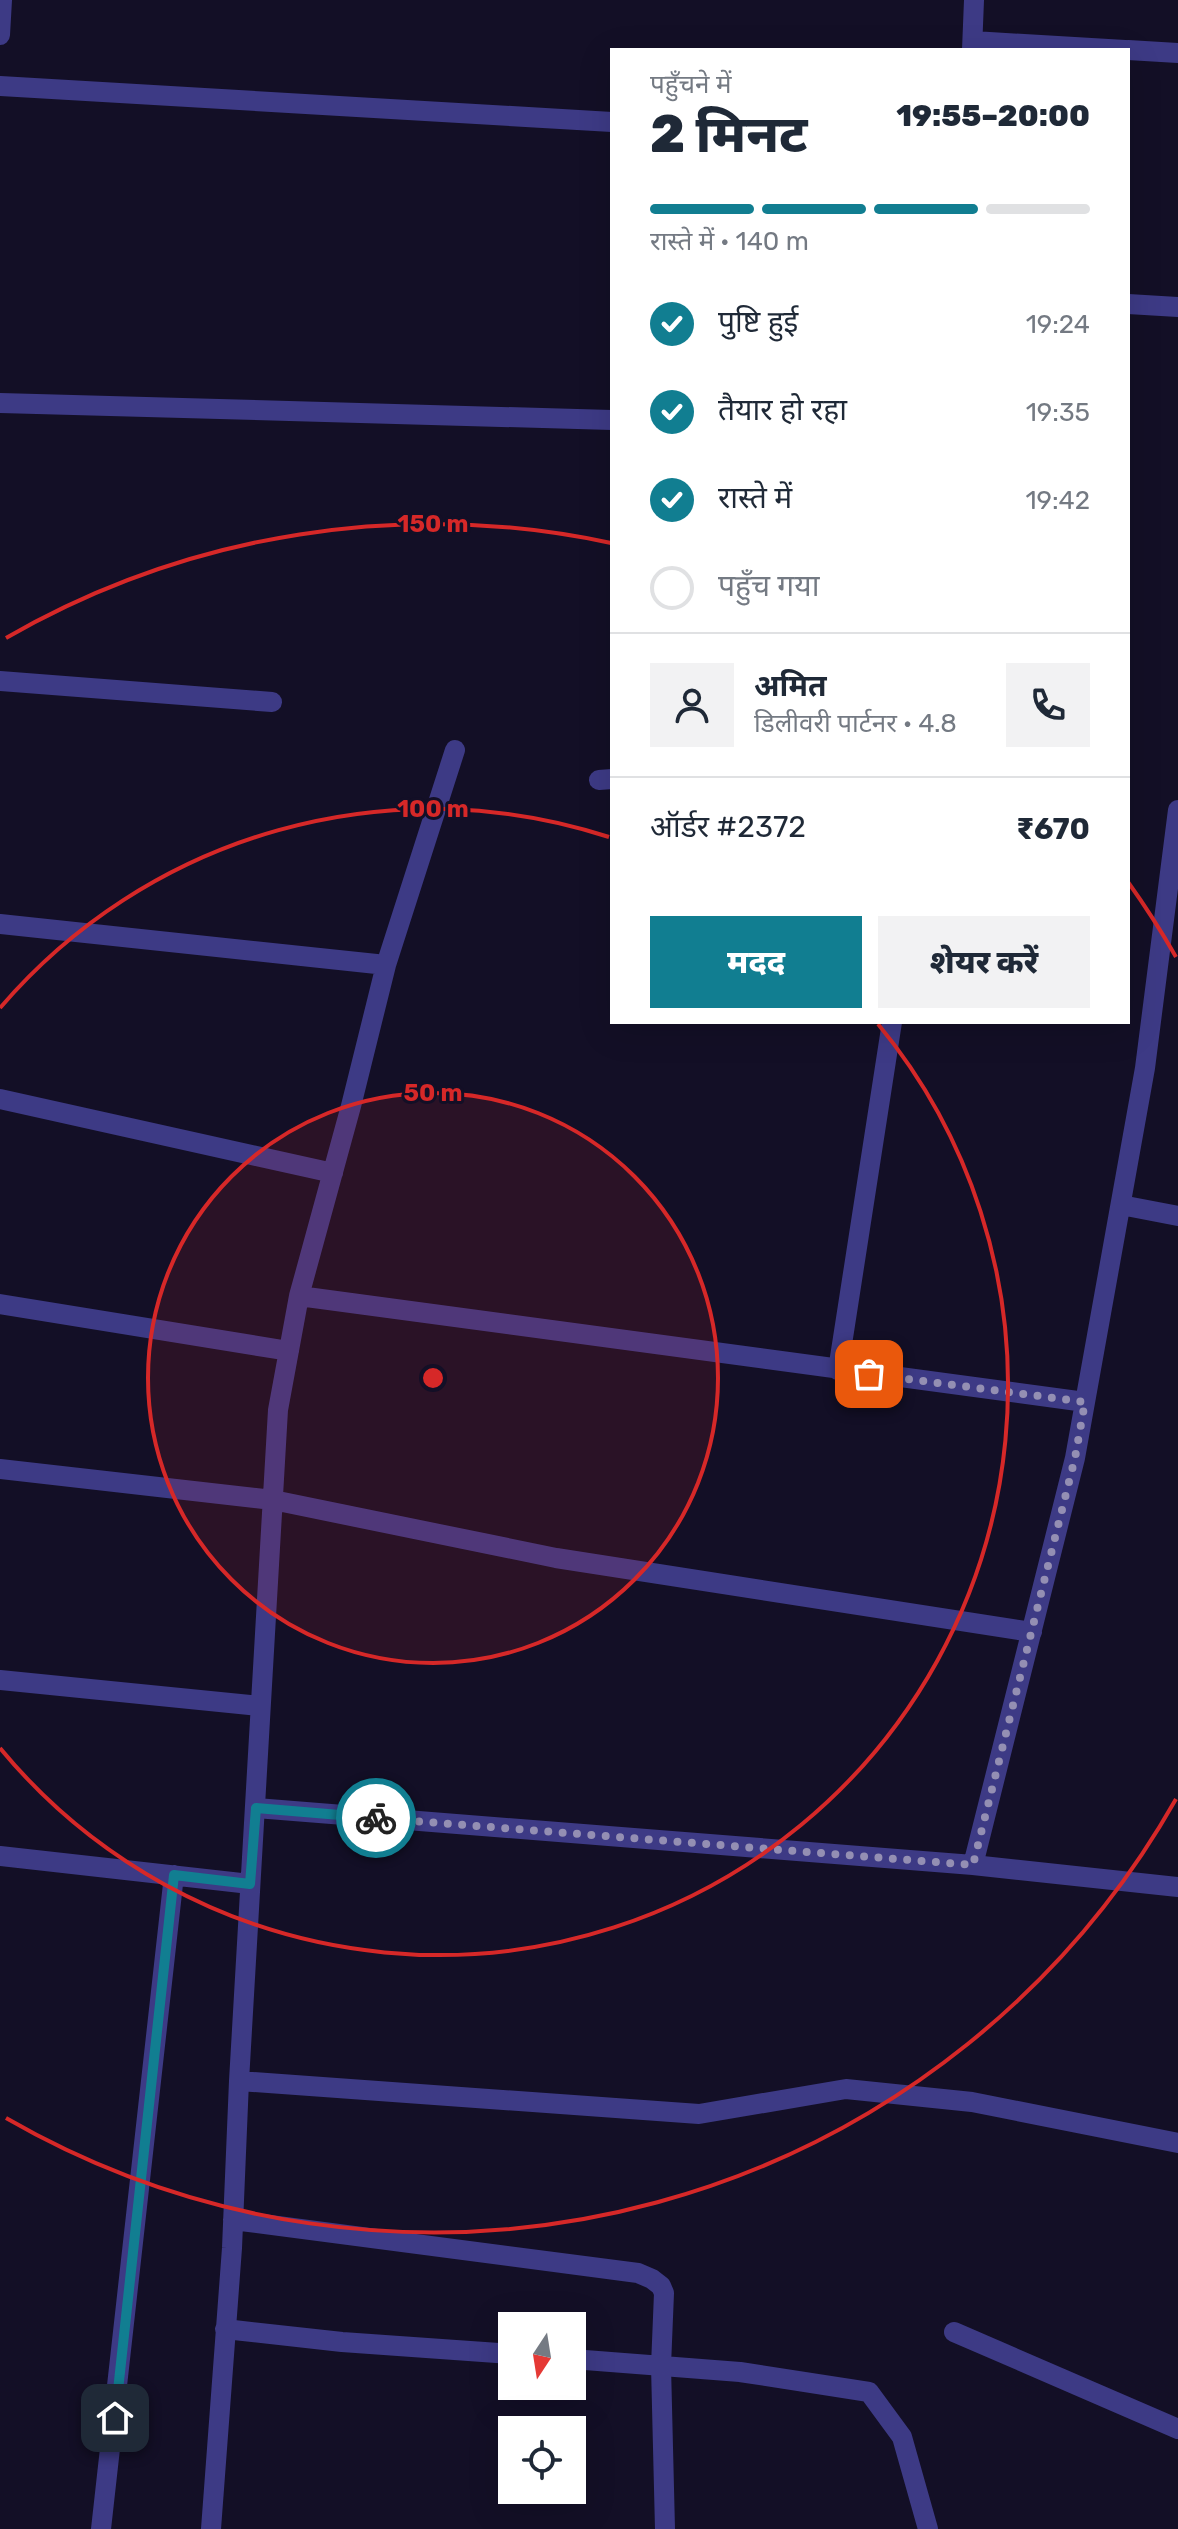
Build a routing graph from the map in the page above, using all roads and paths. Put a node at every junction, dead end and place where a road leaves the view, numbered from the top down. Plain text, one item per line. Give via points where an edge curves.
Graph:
1 (2, 0) edge
2 (974, 0) edge
3 (0, 35) edge
4 (973, 45) edge
5 (1065, 48) edge
6 (1130, 50) edge
7 (1178, 53) edge
8 (0, 86) edge
9 (610, 122) edge
10 (1130, 304) edge
11 (1178, 307) edge
12 (0, 403) edge
13 (610, 420) edge
14 (0, 681) edge
15 (272, 702) dead end
16 (455, 750) dead end
17 (1178, 810) edge
18 (0, 924) edge
19 (386, 965) junction
20 (892, 1024) edge
21 (0, 1099) edge
22 (333, 1173) junction
23 (1121, 1205) junction
24 (1178, 1216) edge
25 (299, 1296) junction
26 (0, 1304) edge
27 (289, 1351) junction
28 (838, 1370) junction
29 (1085, 1402) junction
30 (0, 1469) edge
31 (273, 1500) junction
32 (1032, 1632) junction
33 (0, 1680) edge
34 (260, 1706) junction
35 (256, 1808) junction
36 (0, 1856) edge
37 (973, 1865) junction
38 (174, 1875) junction
39 (250, 1884) junction
40 (1178, 1887) edge
41 (239, 2081) junction
42 (1178, 2143) edge
43 (233, 2220) junction
44 (225, 2329) junction
45 (954, 2332) dead end
46 (498, 2353) edge
47 (586, 2360) edge
48 (661, 2366) junction
49 (1178, 2429) edge
50 (101, 2529) edge
51 (211, 2529) edge
52 (665, 2529) edge
53 (928, 2529) edge

1 - 3 street
2 - 4 street
4 - 5 street
6 - 7 street
8 - 9 street
10 - 11 street
12 - 13 street
14 - 15 street
16 - 19 street
17 - 23 street via 1145,1068
18 - 19 street
19 - 22 street
20 - 28 street
21 - 22 street
22 - 25 street
23 - 24 street
23 - 29 street
25 - 27 street
25 - 28 street
26 - 27 street
27 - 31 street via 278,1410
28 - 29 street
29 - 32 street
30 - 31 street
31 - 32 street via 556,1558
31 - 34 street
32 - 37 street
33 - 34 street
34 - 35 street
35 - 37 street
35 - 39 street
36 - 38 street
37 - 40 street
38 - 39 street
38 - 50 street
39 - 41 street
41 - 42 street via 699,2114 846,2089 972,2102
41 - 43 street
43 - 44 street
43 - 48 street via 638,2273 664,2293
44 - 46 street
44 - 51 street
45 - 49 street
47 - 48 street
48 - 52 street
48 - 53 street via 869,2392 902,2437

